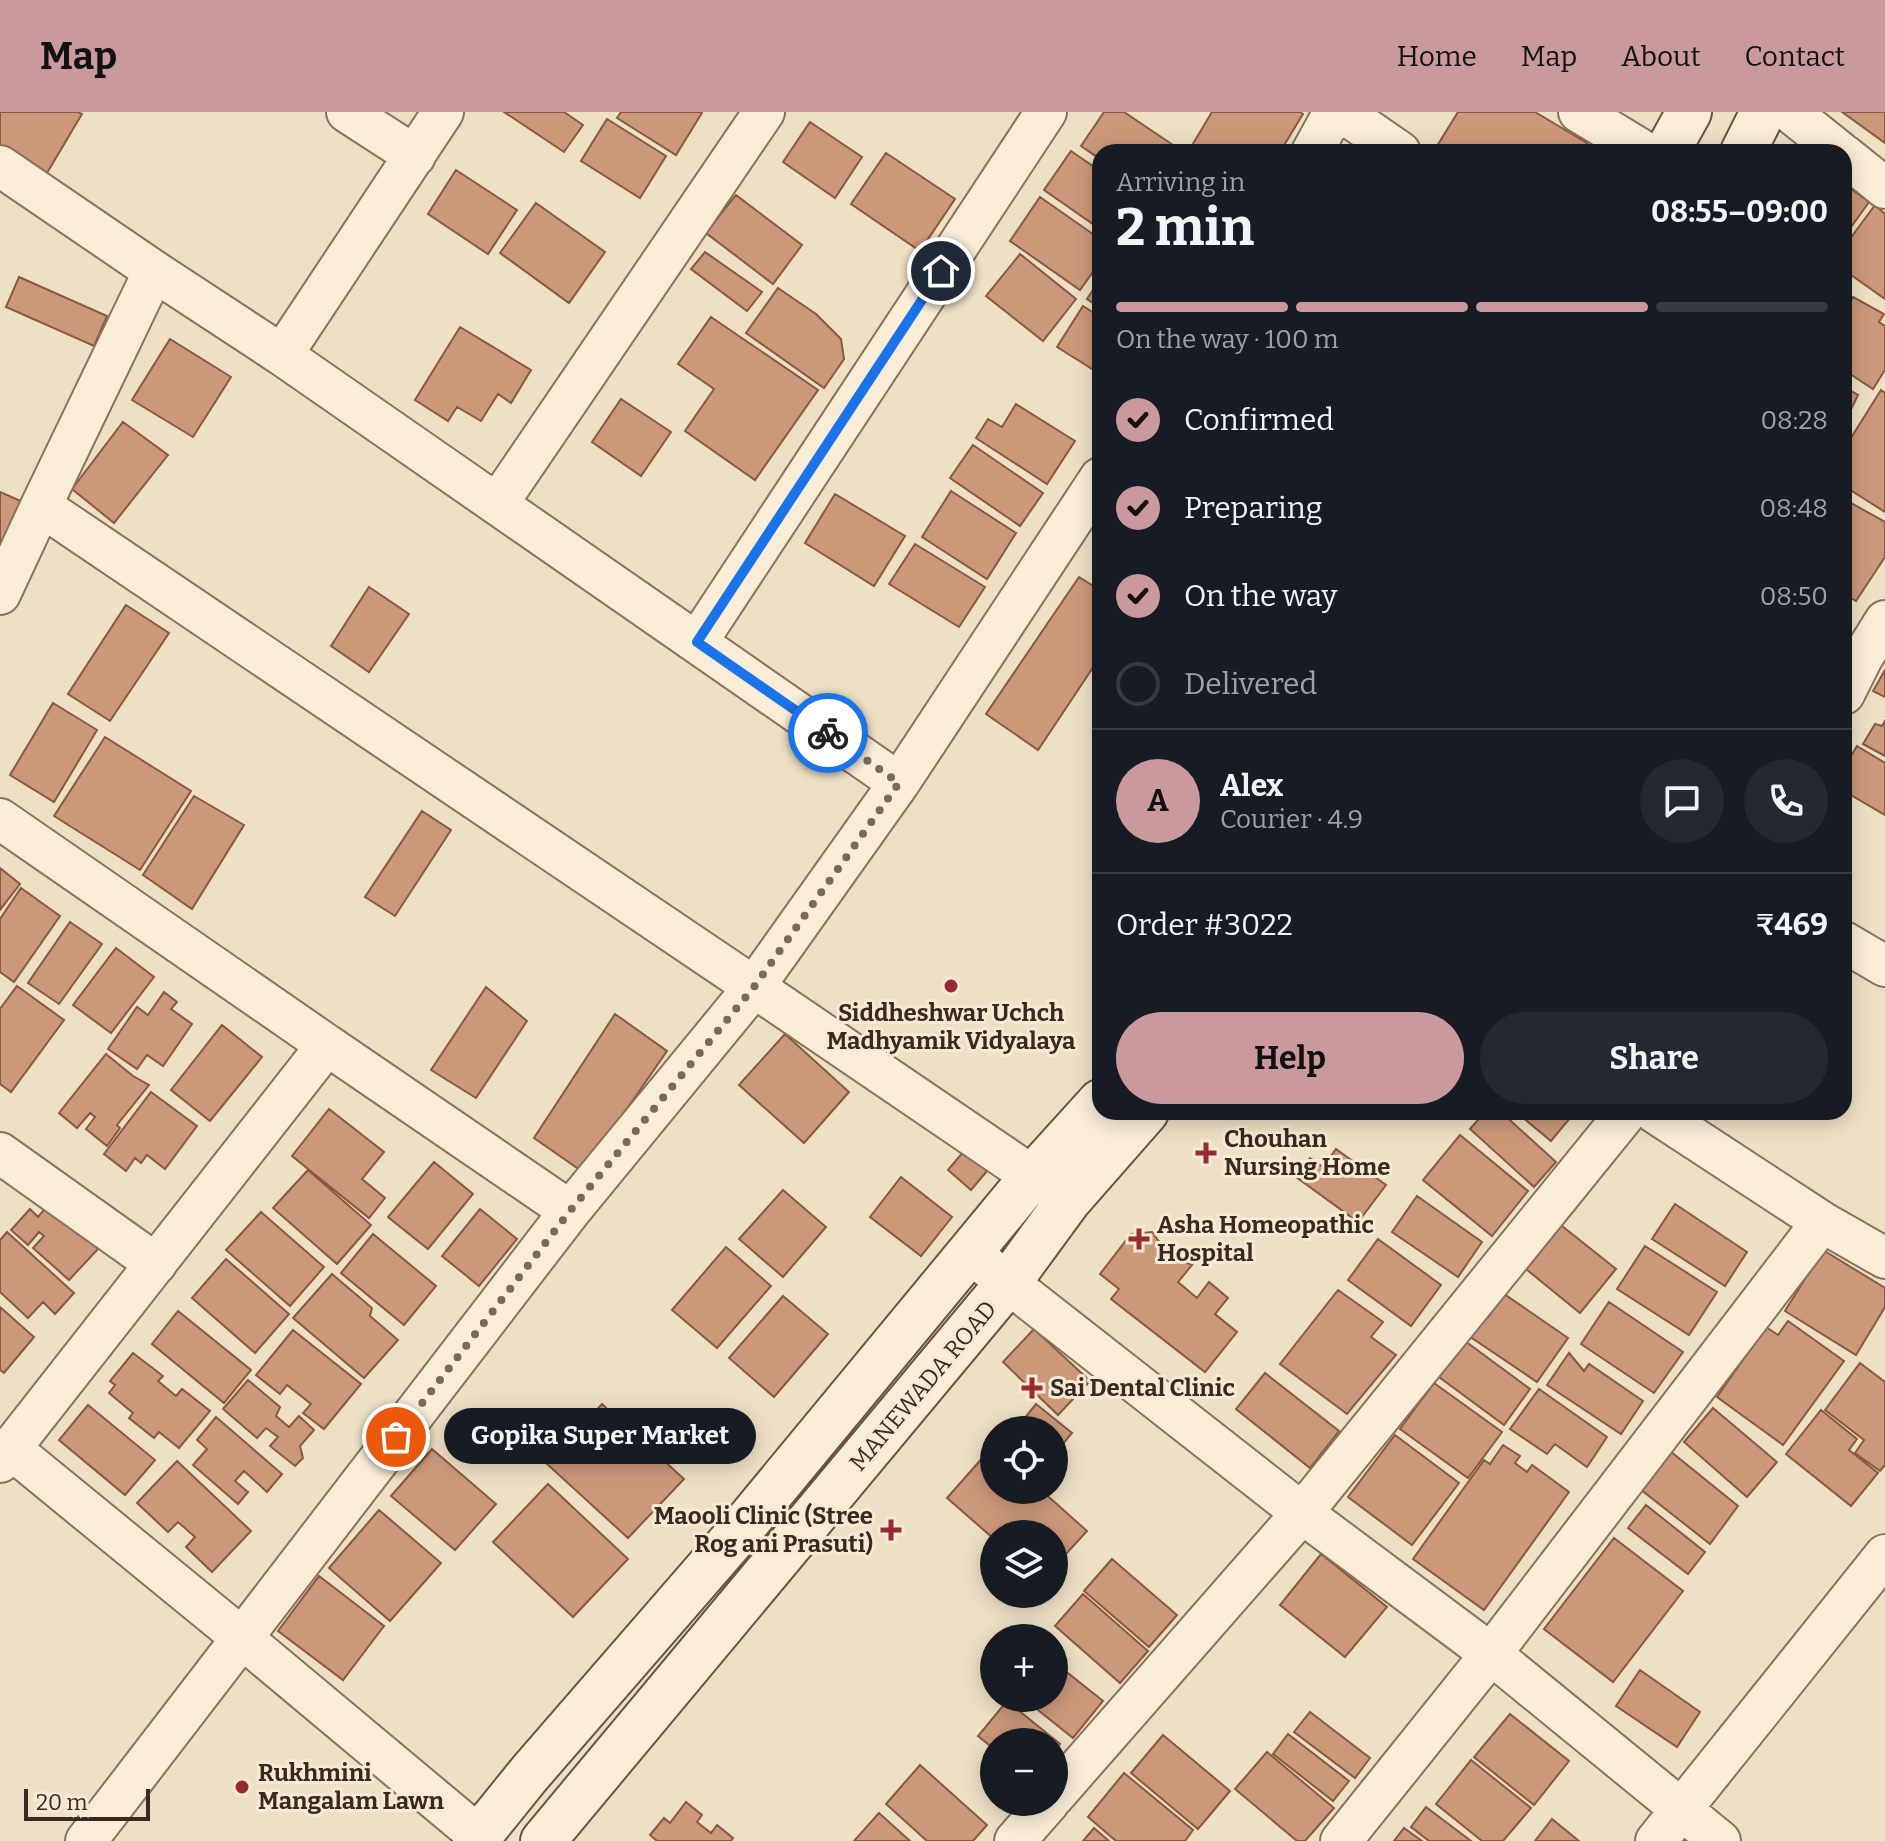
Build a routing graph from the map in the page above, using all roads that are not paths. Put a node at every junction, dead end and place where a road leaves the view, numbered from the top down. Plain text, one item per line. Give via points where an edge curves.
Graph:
1 (347, 112) edge
2 (443, 112) edge
3 (764, 112) edge
4 (1046, 112) edge
5 (1334, 112) edge
6 (1342, 112) edge
7 (1579, 112) edge
8 (1689, 112) edge
9 (1763, 112) edge
10 (1790, 112) edge
11 (1316, 144) edge
12 (1388, 144) edge
13 (1632, 144) edge
14 (1671, 144) edge
15 (1747, 144) edge
16 (1830, 144) edge
17 (415, 156) junction
18 (1852, 162) edge
19 (0, 166) edge
20 (1885, 188) edge
21 (154, 271) junction
22 (282, 355) junction
23 (1092, 490) edge
24 (498, 503) junction
25 (41, 506) junction
26 (0, 594) edge
27 (1885, 621) edge
28 (697, 642) junction
29 (1853, 651) edge
30 (899, 783) junction
31 (0, 819) edge
32 (1852, 947) edge
33 (1885, 966) edge
34 (754, 987) junction
35 (327, 1045) junction
36 (1092, 1111) edge
37 (1139, 1120) edge
38 (1621, 1120) edge
39 (1666, 1120) edge
40 (0, 1153) edge
41 (1032, 1177) junction
42 (1068, 1201) junction
43 (570, 1211) junction
44 (1822, 1222) junction
45 (970, 1253) junction
46 (1885, 1258) edge
47 (156, 1264) junction
48 (1008, 1283) junction
49 (5, 1456) edge
50 (1302, 1513) junction
51 (1885, 1555) edge
52 (242, 1638) junction
53 (1491, 1654) junction
54 (1068, 1780) edge
55 (1681, 1811) junction
56 (1037, 1816) edge
57 (477, 1838) edge
58 (86, 1841) edge
59 (543, 1841) edge
60 (1015, 1841) edge
61 (1341, 1841) edge
62 (1656, 1841) edge
63 (1720, 1841) edge

1 - 17 street
2 - 17 street
3 - 24 street
4 - 28 street
5 - 11 street
6 - 12 street
7 - 13 street
8 - 14 street
9 - 15 street
10 - 16 street
17 - 22 street
18 - 20 street
19 - 21 street
21 - 22 street
21 - 25 street
22 - 24 street
23 - 30 street
24 - 28 street
25 - 26 street
25 - 34 street
27 - 29 street
28 - 30 street
30 - 34 street
31 - 35 street
32 - 33 street
34 - 41 street
34 - 43 street
35 - 43 street
35 - 47 street
36 - 41 street
37 - 42 street, MANEWADA ROAD
38 - 50 street
39 - 44 street
40 - 47 street
41 - 42 street
41 - 45 street
42 - 48 street, MANEWADA ROAD
43 - 52 street
44 - 46 street
44 - 53 street
45 - 48 street
45 - 57 street
47 - 49 street
48 - 50 street
48 - 59 street, MANEWADA ROAD
49 - 52 street
50 - 53 street
50 - 54 street
51 - 55 street
52 - 57 street
52 - 58 street
53 - 55 street
53 - 61 street
55 - 62 street
55 - 63 street
56 - 60 street

